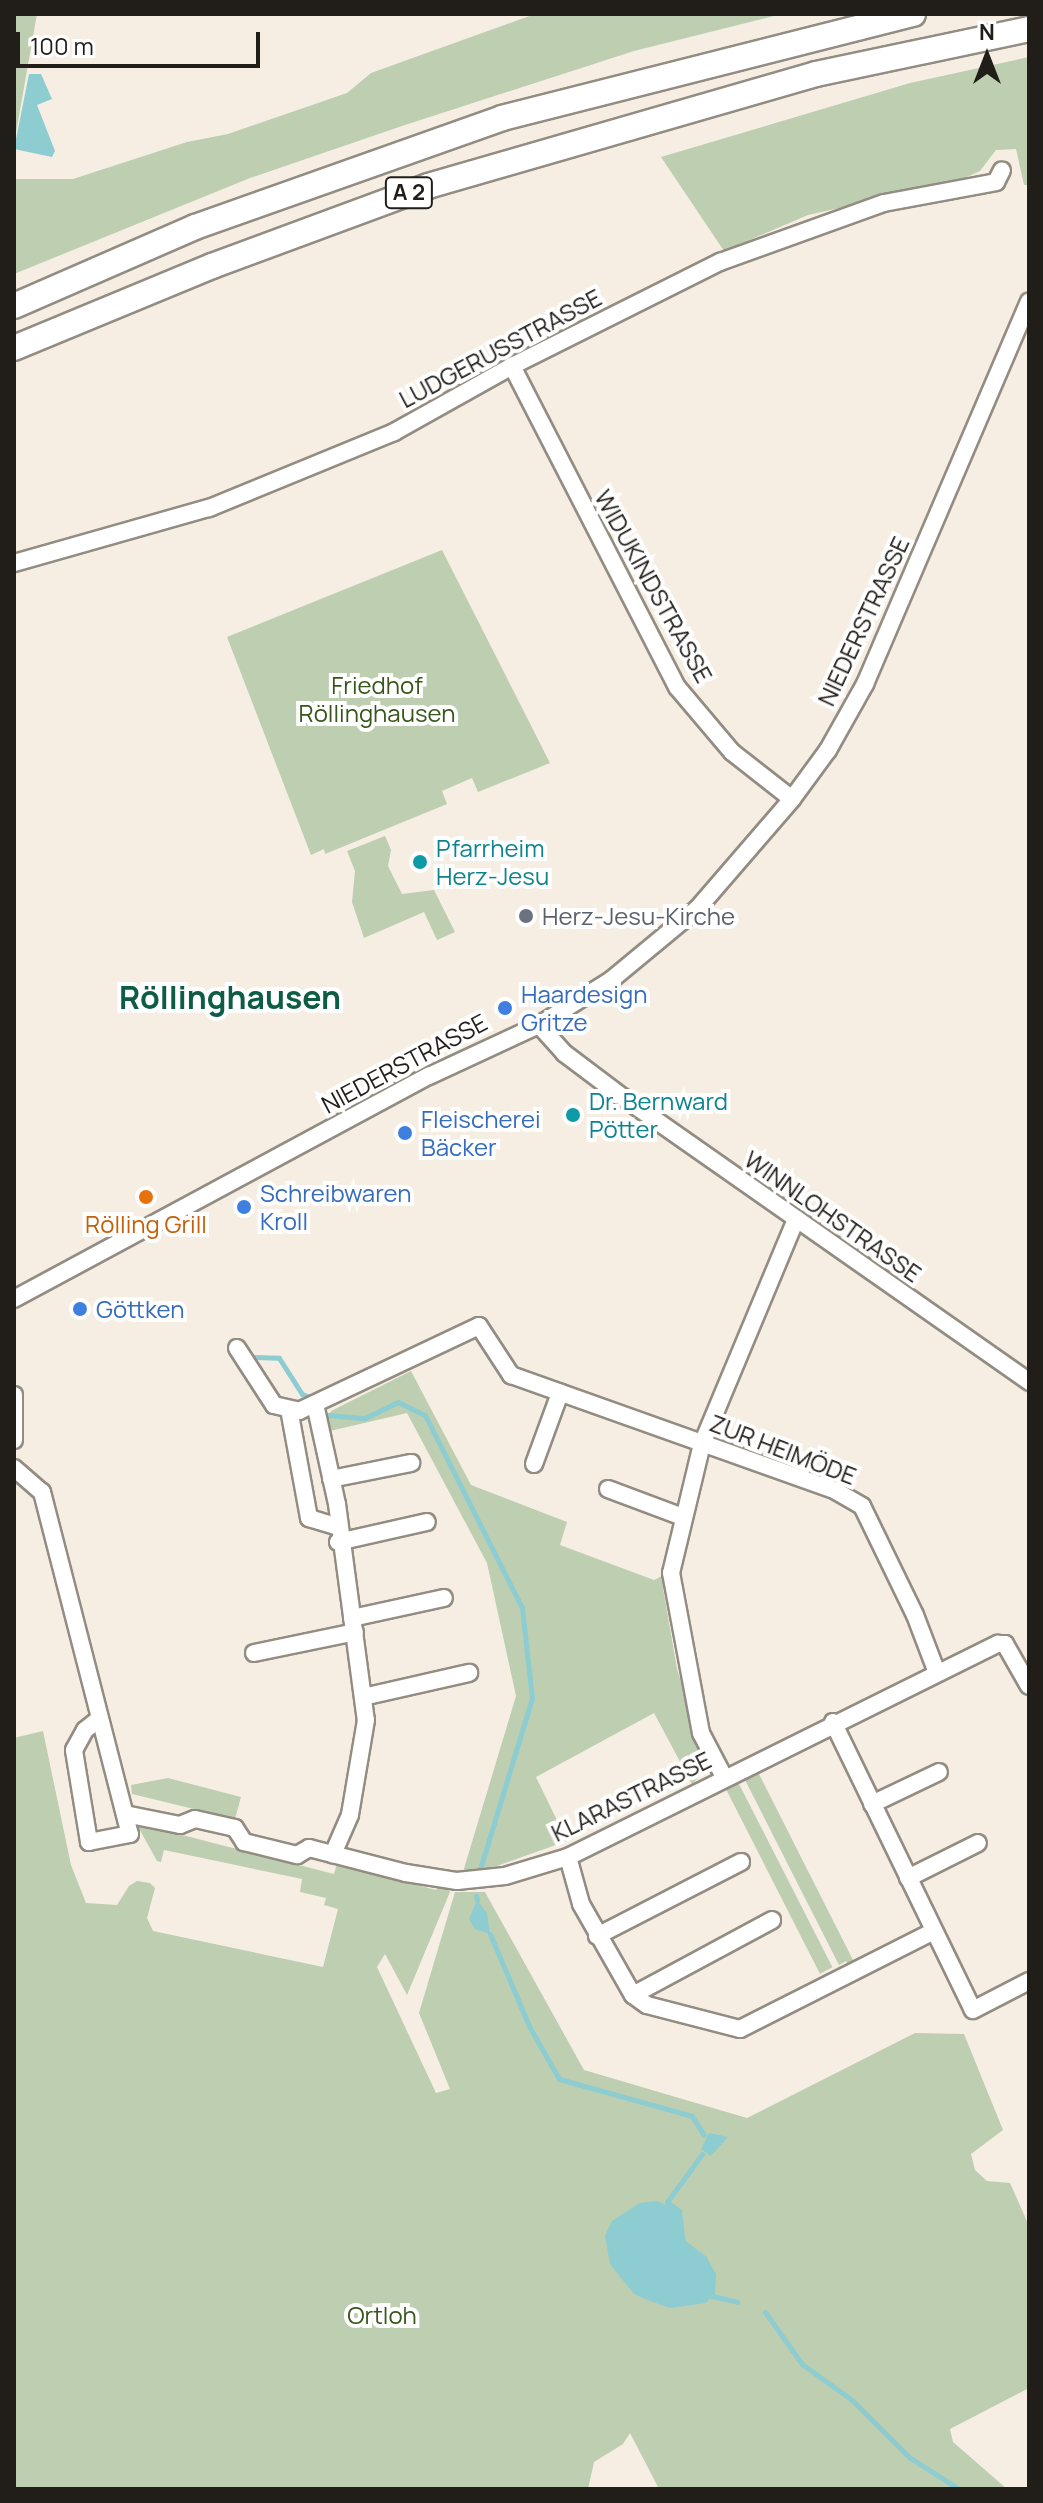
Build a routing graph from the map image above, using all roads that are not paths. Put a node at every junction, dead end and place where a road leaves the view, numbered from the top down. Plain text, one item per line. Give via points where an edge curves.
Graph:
1 (913, 14) edge
2 (889, 17) edge
3 (1029, 29) edge
4 (1002, 170) dead end
5 (1029, 302) edge
6 (14, 306) edge
7 (14, 348) edge
8 (512, 366) junction
9 (14, 563) edge
10 (792, 799) junction
11 (539, 1025) junction
12 (796, 1219) junction
13 (14, 1299) edge
14 (237, 1348) dead end
15 (1029, 1382) edge
16 (560, 1393) junction
17 (14, 1395) edge
18 (315, 1404) junction
19 (289, 1409) junction
20 (14, 1440) edge
21 (702, 1444) junction
22 (411, 1463) dead end
23 (534, 1464) dead end
24 (14, 1468) edge
25 (331, 1479) junction
26 (608, 1489) dead end
27 (680, 1516) junction
28 (427, 1522) dead end
29 (337, 1534) junction
30 (444, 1598) dead end
31 (353, 1625) junction
32 (254, 1653) dead end
33 (469, 1673) dead end
34 (937, 1673) junction
35 (1029, 1686) edge
36 (363, 1697) junction
37 (98, 1720) junction
38 (833, 1722) junction
39 (939, 1772) dead end
40 (724, 1777) junction
41 (872, 1804) junction
42 (125, 1814) junction
43 (978, 1843) dead end
44 (333, 1854) junction
45 (568, 1857) junction
46 (741, 1862) dead end
47 (908, 1878) junction
48 (772, 1920) dead end
49 (934, 1931) junction
50 (597, 1936) junction
51 (1029, 1981) edge
52 (633, 1995) junction

1 - 2 highway, A 2
2 - 6 highway, A 2 via 502,118 195,227
3 - 7 highway, A 2 via 816,74 428,186 212,266
4 - 8 street, LUDGERUSSTRASSE via 996,182 884,203 720,262
5 - 10 street, NIEDERSTRASSE via 865,684 828,750
8 - 9 street, LUDGERUSSTRASSE via 394,432 209,508
8 - 10 street, WIDUKINDSTRASSE via 677,687 732,752
10 - 11 street, NIEDERSTRASSE via 698,908 611,980
11 - 12 street, WINNLOHSTRASSE via 573,1061
11 - 13 street, NIEDERSTRASSE via 442,1069
12 - 15 street, WINNLOHSTRASSE
12 - 21 street
14 - 19 street via 274,1405
16 - 18 street, ZUR HEIMÖDE via 511,1375 479,1326
16 - 21 street, ZUR HEIMÖDE
16 - 23 street
17 - 20 street
18 - 19 street, ZUR HEIMÖDE
18 - 25 street
19 - 29 street via 309,1518
21 - 27 street
21 - 34 street, ZUR HEIMÖDE via 836,1491 862,1506
22 - 25 street
24 - 37 street via 42,1492
25 - 29 street
26 - 27 street
27 - 40 street via 671,1573 701,1733
28 - 29 street
29 - 31 street
30 - 31 street
31 - 32 street
31 - 36 street
33 - 36 street
34 - 35 street, KLARASTRASSE via 1005,1644
34 - 38 street, KLARASTRASSE
36 - 44 street via 366,1720 350,1815
37 - 42 street via 105,1725
37 - 42 street via 74,1750 89,1842 130,1834
38 - 40 street, KLARASTRASSE
38 - 41 street
39 - 41 street
40 - 45 street, KLARASTRASSE
41 - 47 street
42 - 44 street, KLARASTRASSE via 180,1825 195,1819 235,1828 244,1842 297,1855 309,1848
43 - 47 street
44 - 45 street, KLARASTRASSE via 457,1881 505,1876
45 - 50 street
46 - 50 street
47 - 49 street
48 - 52 street
49 - 51 street via 973,2010
49 - 52 street via 740,2029 647,2005
50 - 52 street

